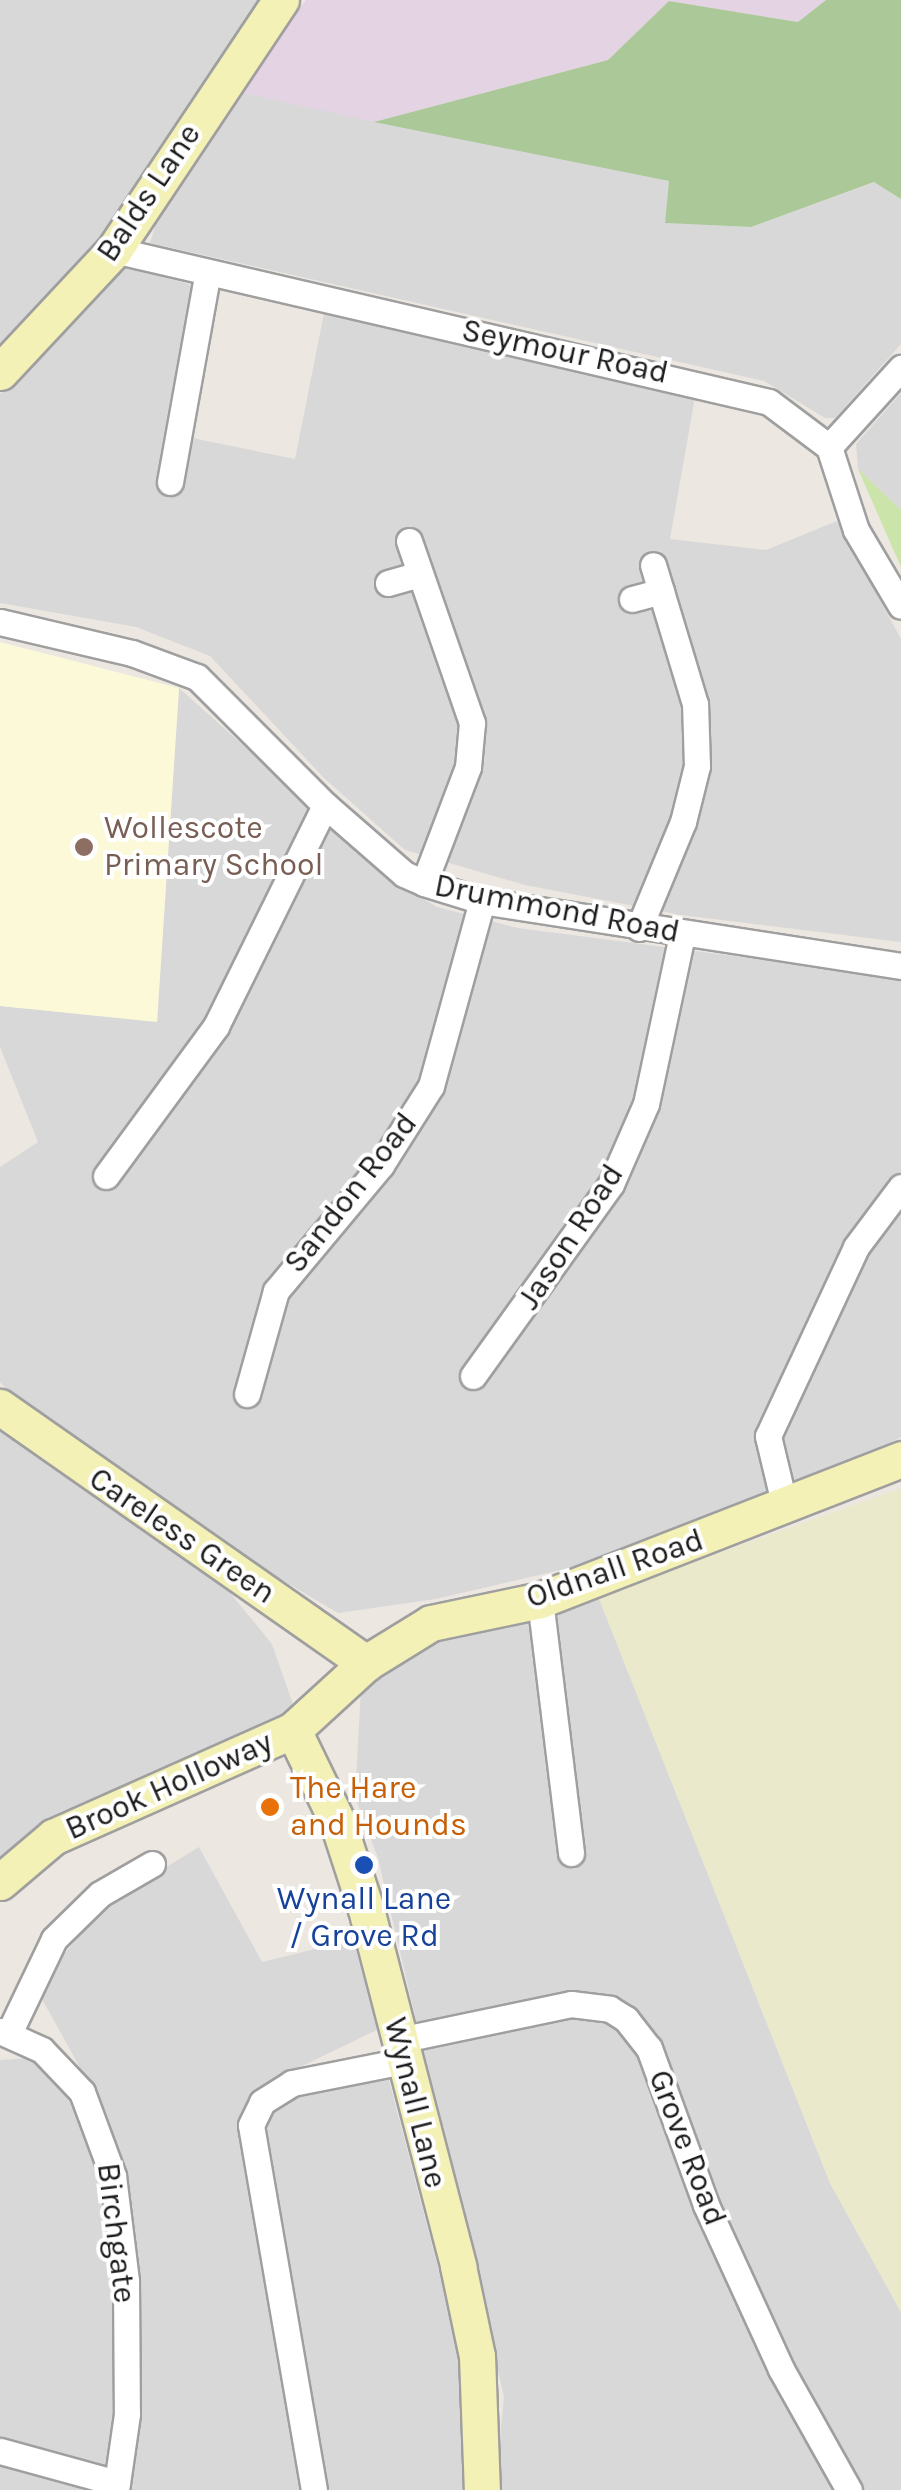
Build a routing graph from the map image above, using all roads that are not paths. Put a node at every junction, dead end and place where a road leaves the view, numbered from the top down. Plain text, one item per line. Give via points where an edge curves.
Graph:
1 (281, 0) edge
2 (114, 250) junction
3 (206, 277) junction
4 (901, 368) edge
5 (0, 372) edge
6 (829, 447) junction
7 (170, 482) dead end
8 (409, 541) dead end
9 (653, 565) dead end
10 (420, 574) junction
11 (388, 583) dead end
12 (661, 591) junction
13 (632, 599) dead end
14 (901, 606) edge
15 (0, 622) edge
16 (325, 805) junction
17 (424, 883) junction
18 (482, 901) junction
19 (638, 928) junction
20 (682, 934) junction
21 (901, 966) edge
22 (106, 1176) dead end
23 (901, 1186) edge
24 (489, 1368) dead end
25 (244, 1376) dead end
26 (0, 1407) edge
27 (901, 1459) edge
28 (785, 1507) junction
29 (540, 1600) junction
30 (366, 1664) junction
31 (293, 1730) junction
32 (574, 1838) dead end
33 (152, 1864) dead end
34 (0, 1882) edge
35 (5, 2031) edge
36 (401, 2051) junction
37 (0, 2451) edge
38 (117, 2486) edge
39 (314, 2490) edge
40 (482, 2490) edge
41 (849, 2490) edge

1 - 2 street, Balds Lane
2 - 3 street, Seymour Road
2 - 5 street, Balds Lane
3 - 6 street, Seymour Road via 736,390 769,402
3 - 7 street
4 - 6 street
6 - 14 street via 856,530
8 - 10 street
9 - 12 street
10 - 11 street
10 - 17 street via 446,635 473,744
12 - 13 street
12 - 19 street via 694,704 697,766 683,822
15 - 16 street, Drummond Road via 132,652 196,677
16 - 17 street, Drummond Road via 404,874
16 - 22 street via 216,1026 113,1150
17 - 18 street, Drummond Road
18 - 19 street, Drummond Road
18 - 25 street, Sandon Road via 431,1086 381,1166 276,1291
19 - 20 street, Drummond Road
20 - 21 street, Drummond Road
20 - 24 street, Jason Road via 646,1104 611,1184
23 - 28 street via 856,1247 768,1436
26 - 30 street, Careless Green
27 - 28 street, Oldnall Road
28 - 29 street, Oldnall Road
29 - 30 street, Oldnall Road via 432,1624
29 - 32 street
30 - 31 street, Oldnall Road
31 - 34 street, Brook Holloway via 53,1837
31 - 36 street, Wynall Lane via 338,1823
33 - 35 street via 100,1894 54,1939
35 - 38 street, Birchgate via 42,2050 82,2092 113,2176 126,2281 127,2414
36 - 39 street, Grove Road via 292,2083 262,2102 251,2125
36 - 40 street, Wynall Lane via 478,2356
36 - 41 street, Grove Road via 571,2004 626,2018 649,2048 706,2205 781,2369
37 - 38 street, Birchgate

